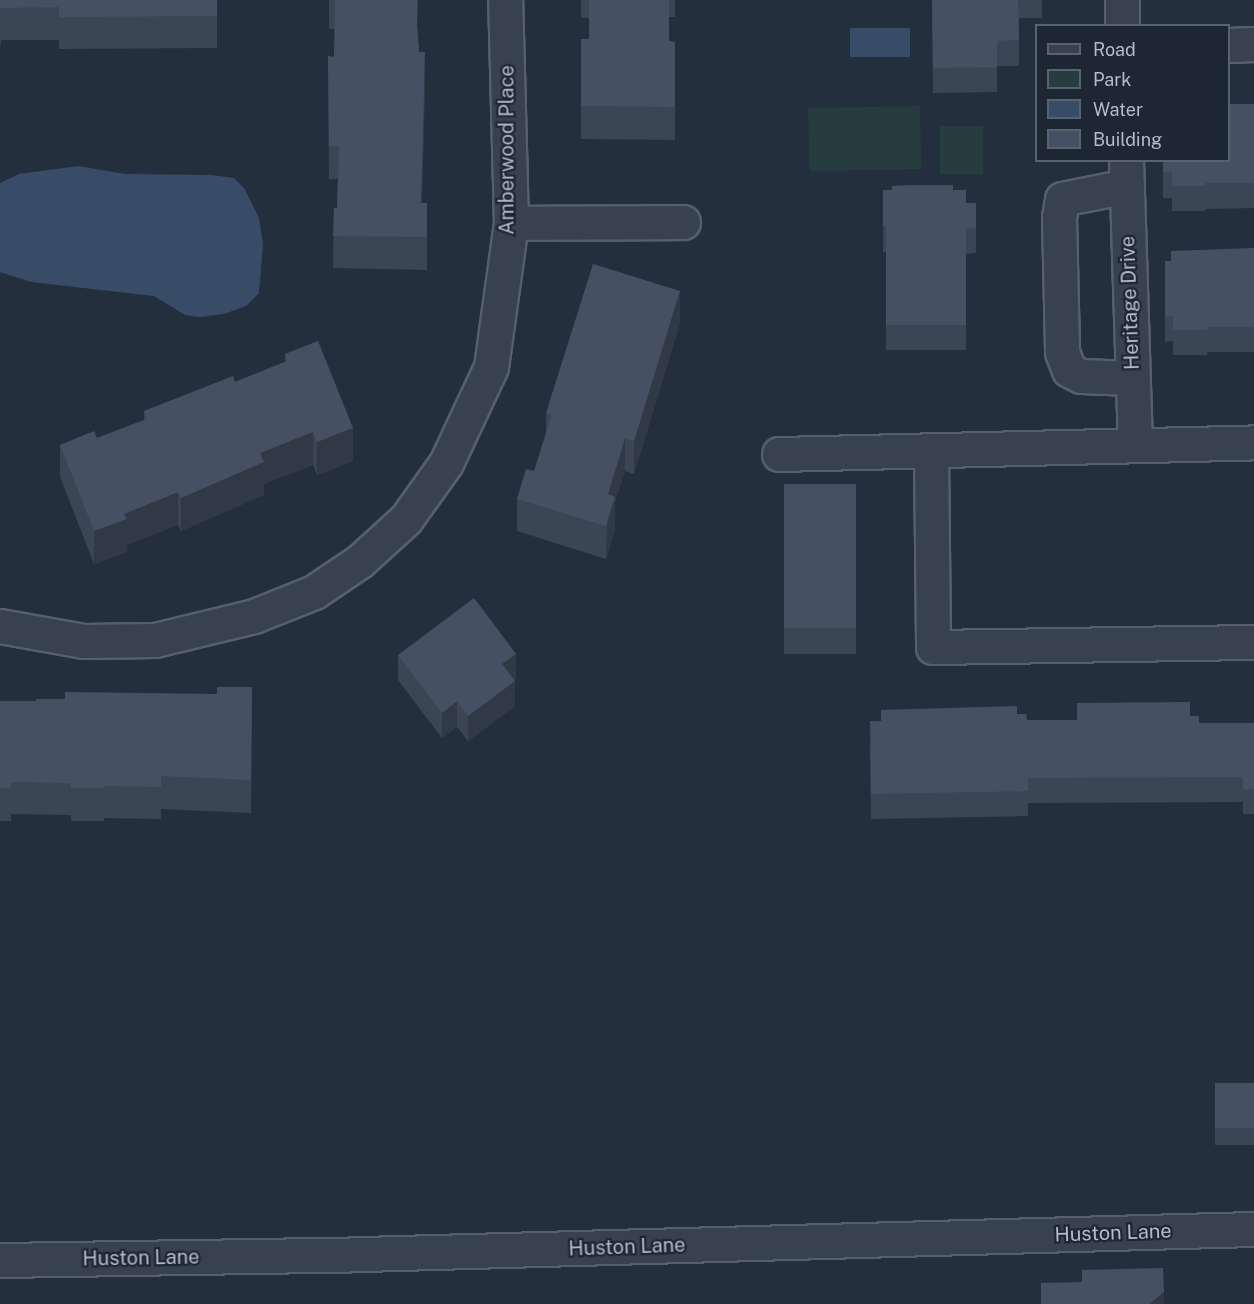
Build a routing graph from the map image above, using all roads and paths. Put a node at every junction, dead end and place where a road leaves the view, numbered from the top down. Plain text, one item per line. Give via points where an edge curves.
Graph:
1 (505, 0) edge
2 (1122, 0) edge
3 (1122, 24) edge
4 (1254, 44) edge
5 (1230, 45) edge
6 (1126, 173) edge
7 (682, 222) dead end
8 (511, 223) junction
9 (1132, 378) junction
10 (1254, 442) edge
11 (1135, 445) junction
12 (931, 450) junction
13 (779, 454) dead end
14 (0, 626) edge
15 (1254, 642) edge
16 (1254, 1229) edge
17 (0, 1260) edge

1 - 8 street, Amberwood Place
2 - 3 street
4 - 5 street
6 - 9 street, Heritage Drive
6 - 9 street via 1062,199 1062,352 1068,370 1081,376
7 - 8 street
8 - 14 street, Amberwood Place via 491,367 446,463 406,519 360,561 314,592 254,616 155,640 84,642
9 - 11 street, Heritage Drive
10 - 11 street
11 - 12 street
12 - 13 street
12 - 15 street via 933,647
16 - 17 street, Huston Lane

